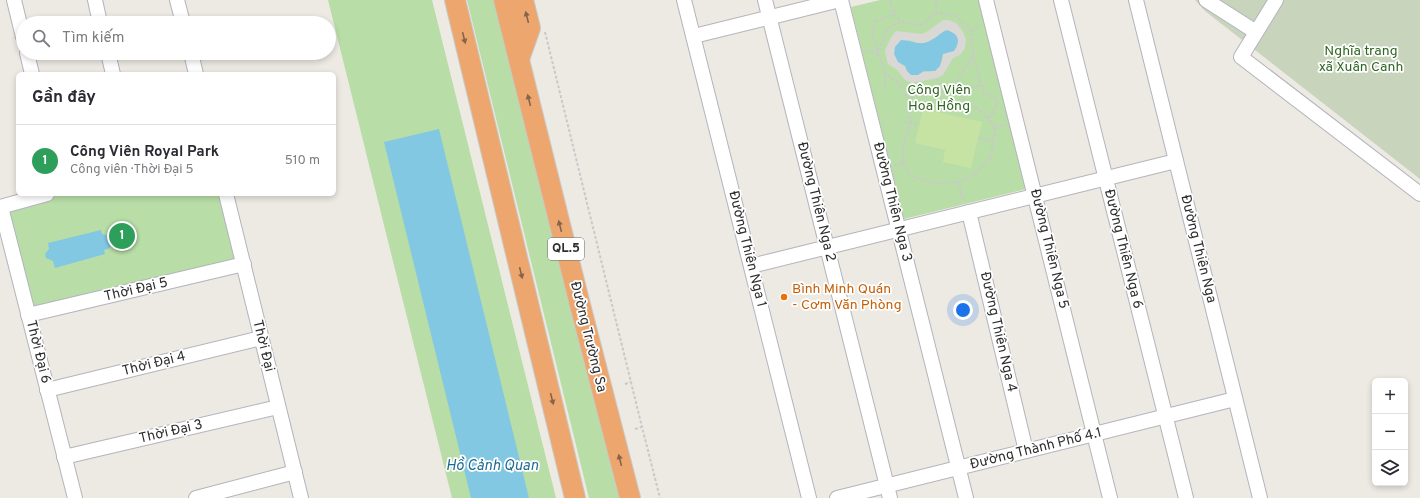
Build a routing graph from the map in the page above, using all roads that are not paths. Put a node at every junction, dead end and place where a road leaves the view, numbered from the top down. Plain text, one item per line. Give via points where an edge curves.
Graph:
1 (14, 0) edge
2 (95, 0) edge
3 (177, 0) edge
4 (441, 0) edge
5 (455, 0) edge
6 (504, 0) edge
7 (523, 0) edge
8 (684, 0) edge
9 (765, 0) edge
10 (841, 0) edge
11 (986, 0) edge
12 (1061, 0) edge
13 (1136, 0) edge
14 (1206, 0) edge
15 (1276, 0) edge
16 (18, 16) edge
17 (98, 16) edge
18 (181, 16) edge
19 (769, 18) junction
20 (1256, 32) junction
21 (694, 36) junction
22 (519, 59) junction
23 (29, 60) edge
24 (110, 60) edge
25 (193, 60) edge
26 (32, 72) edge
27 (113, 72) edge
28 (196, 72) edge
29 (1176, 161) junction
30 (1105, 178) junction
31 (1420, 194) edge
32 (37, 196) edge
33 (227, 196) edge
34 (1035, 196) junction
35 (1, 207) edge
36 (967, 212) junction
37 (899, 230) junction
38 (827, 247) junction
39 (516, 251) junction
40 (244, 264) junction
41 (751, 266) junction
42 (28, 315) junction
43 (261, 338) junction
44 (47, 390) junction
45 (1235, 399) junction
46 (278, 407) junction
47 (1165, 417) junction
48 (558, 425) junction
49 (1095, 434) junction
50 (1026, 451) junction
51 (64, 458) junction
52 (958, 468) junction
53 (295, 472) junction
54 (888, 492) edge
55 (75, 498) edge
56 (196, 498) edge
57 (301, 498) edge
58 (563, 498) edge
59 (576, 498) edge
60 (630, 498) edge
61 (809, 498) edge
62 (837, 498) edge
63 (966, 498) edge
64 (1110, 498) edge
65 (1186, 498) edge
66 (1260, 498) edge

1 - 16 street
2 - 17 street
3 - 18 street
4 - 39 highway via 496,218
5 -> 39 highway
6 - 22 highway, Đường Trường Sa / QL.5
22 -> 7 highway via 530,28
8 - 21 street, Đường Thiên Nga 1
9 - 19 street, Đường Thiên Nga 2
10 - 19 street
10 - 37 street, Đường Thiên Nga 3
11 - 34 street, Đường Thiên Nga 5
12 - 30 street, Đường Thiên Nga 6
13 - 29 street, Đường Thiên Nga
14 - 20 street
15 - 20 street
19 - 21 street
19 - 38 street, Đường Thiên Nga 2
20 - 31 street via 1241,57
21 - 41 street, Đường Thiên Nga 1
60 -> 22 highway, Đường Trường Sa / QL.5
23 - 26 street
24 - 27 street
25 - 28 street
29 - 30 street
29 - 45 street, Đường Thiên Nga
30 - 34 street
30 - 47 street, Đường Thiên Nga 6
32 - 35 street
33 - 40 street, Thời Đại
34 - 36 street
34 - 49 street, Đường Thiên Nga 5
35 - 42 street, Thời Đại 6
36 - 37 street
36 - 50 street, Đường Thiên Nga 4
37 - 38 street
37 - 52 street, Đường Thiên Nga 3
38 - 41 street
38 - 54 street, Đường Thiên Nga 2
39 -> 48 highway
40 - 42 street, Thời Đại 5
40 - 43 street, Thời Đại
41 - 61 street, Đường Thiên Nga 1
42 - 44 street, Thời Đại 6
43 - 44 street, Thời Đại 4
43 - 46 street, Thời Đại
44 - 51 street, Thời Đại 6
45 - 47 street, Đường Thành Phố 4.1
45 - 66 street, Đường Thiên Nga
46 - 51 street, Thời Đại 3
46 - 53 street, Thời Đại
47 - 49 street, Đường Thành Phố 4.1
47 - 65 street, Đường Thiên Nga 6
48 - 58 highway via 557,469
48 - 59 highway
49 - 50 street, Đường Thành Phố 4.1
49 - 64 street, Đường Thiên Nga 5
50 - 52 street, Đường Thành Phố 4.1
51 - 55 street, Thời Đại 6
52 - 54 street, Đường Thành Phố 4.1
52 - 63 street, Đường Thiên Nga 3
53 - 56 street
53 - 57 street, Thời Đại
54 - 62 street, Đường Thành Phố 4.1

